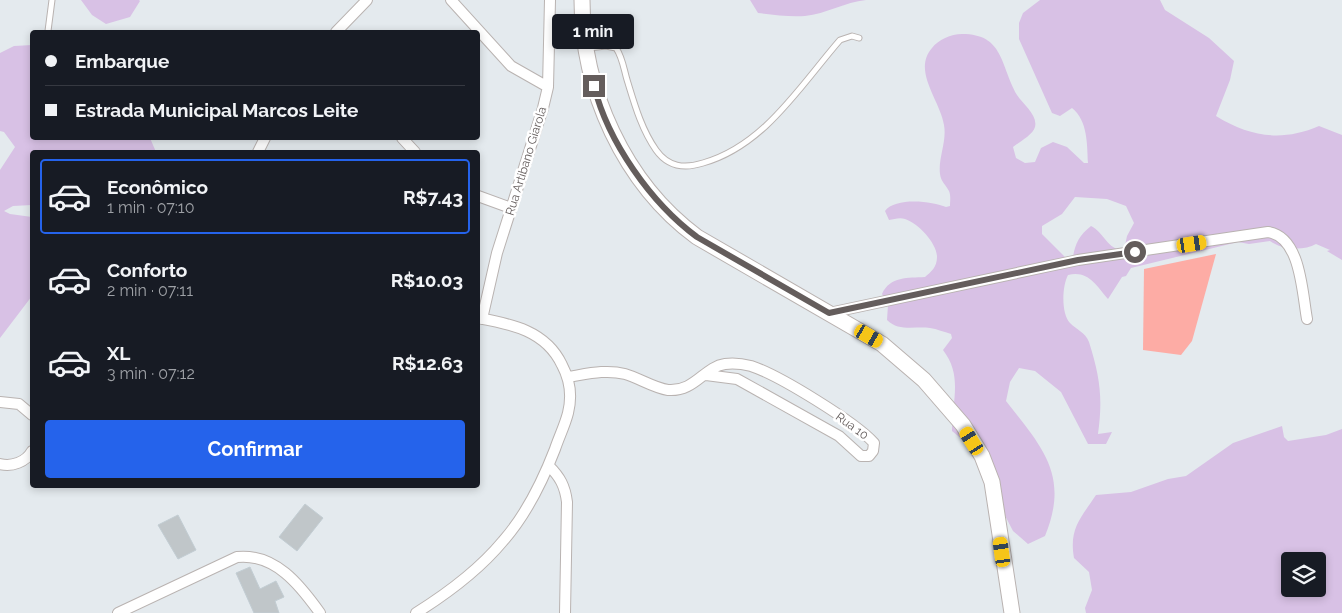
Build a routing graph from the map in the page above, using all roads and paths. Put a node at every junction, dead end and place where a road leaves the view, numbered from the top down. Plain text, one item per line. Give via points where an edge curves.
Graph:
1 (52, 0) edge
2 (366, 0) edge
3 (450, 0) edge
4 (550, 0) edge
5 (582, 0) edge
6 (48, 30) edge
7 (338, 30) edge
8 (476, 30) edge
9 (480, 35) edge
10 (859, 38) dead end
11 (585, 48) junction
12 (548, 87) junction
13 (404, 140) edge
14 (413, 150) edge
15 (480, 197) edge
16 (511, 208) junction
17 (829, 313) junction
18 (480, 318) edge
19 (1307, 319) dead end
20 (743, 364) junction
21 (706, 376) junction
22 (568, 377) junction
23 (737, 379) junction
24 (0, 402) edge
25 (30, 413) edge
26 (30, 454) edge
27 (0, 464) edge
28 (549, 466) junction
29 (118, 613) edge
30 (320, 613) edge
31 (416, 613) edge
32 (565, 613) edge
33 (1012, 613) edge

1 - 6 lane
2 - 7 street
3 - 8 street
4 - 12 street, Rua Artibano Giarola
5 - 11 street
9 - 12 street via 511,66
10 - 11 lane via 852,36 840,40 766,126 744,146 723,158 689,168 665,160 647,135 632,96 622,56 616,48
11 - 17 street via 599,104 625,156 651,194 697,237
12 - 16 street, Rua Artibano Giarola
13 - 14 street
15 - 16 street
16 - 18 street, Rua Artibano Giarola
17 - 19 street via 1078,260 1268,232 1284,238 1290,246
17 - 33 street via 904,361 963,425 982,456 992,482
18 - 22 street via 524,329 543,339 557,354
20 - 21 street, Rua 10 via 714,366
20 - 23 street
20 - 23 street, Rua 10 via 773,377 848,421 874,443 873,451 869,456 861,456 839,436
21 - 22 street, Rua 10 via 684,388 667,390 624,374 604,372
21 - 23 street, Rua 10
22 - 28 street via 568,412
24 - 25 street via 19,404
26 - 27 street via 17,464
28 - 31 street via 504,540 468,576
28 - 32 street via 559,476 567,502
29 - 30 street via 237,557 249,556 273,564 287,575

